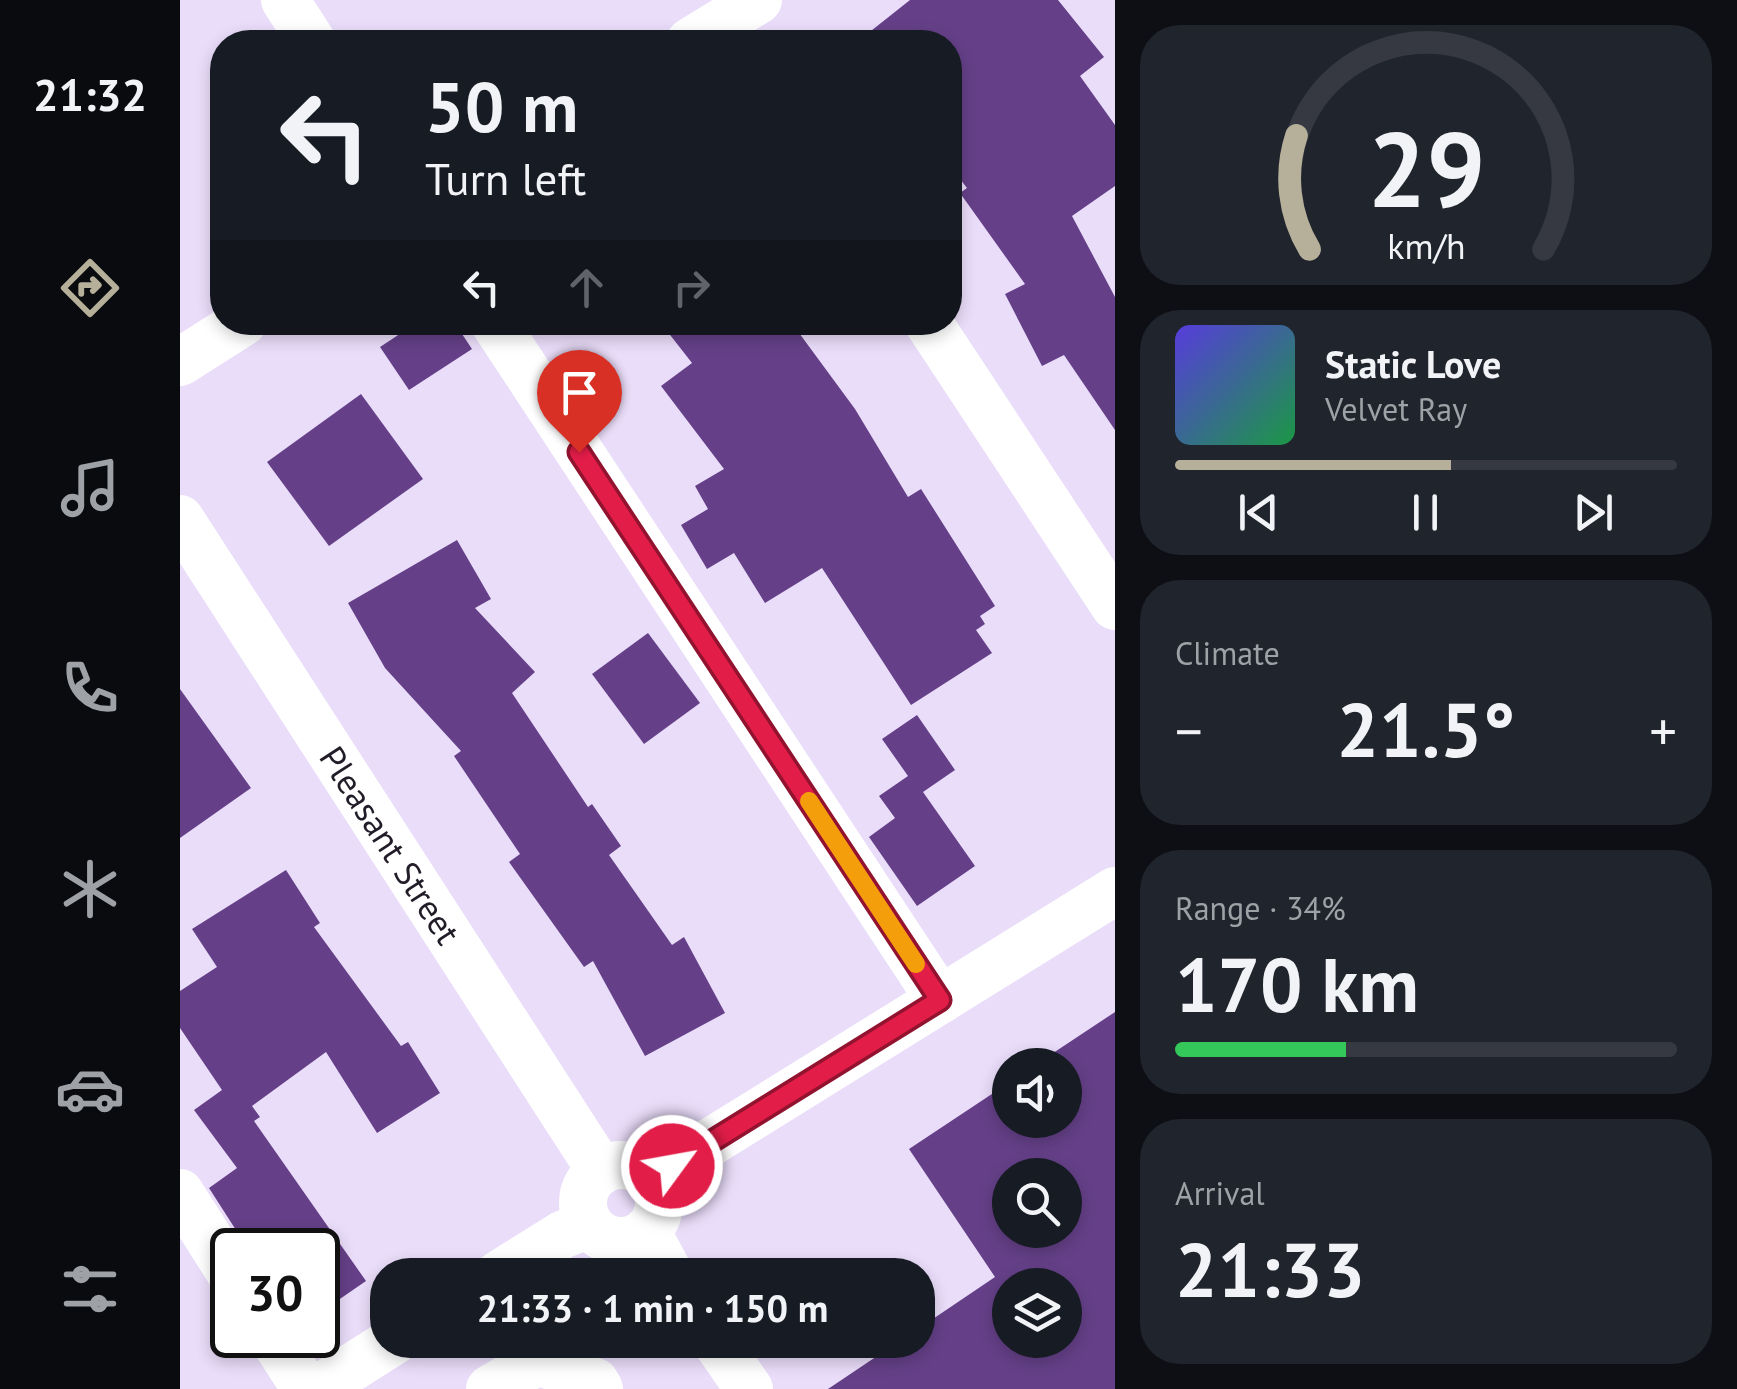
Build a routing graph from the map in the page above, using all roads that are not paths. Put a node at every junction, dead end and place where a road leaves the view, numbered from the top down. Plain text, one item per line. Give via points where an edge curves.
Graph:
1 (285, 0) edge
2 (304, 30) edge
3 (222, 335) edge
4 (503, 335) edge
5 (937, 335) edge
6 (180, 362) edge
7 (180, 519) edge
8 (1114, 606) edge
9 (1114, 891) edge
10 (940, 1000) junction
11 (623, 1173) junction
12 (180, 1193) edge
13 (590, 1224) junction
14 (646, 1231) junction
15 (210, 1240) edge
16 (525, 1258) edge
17 (661, 1258) edge
18 (370, 1356) edge
19 (286, 1358) edge
20 (727, 1358) edge
21 (306, 1389) edge
22 (318, 1389) edge
23 (490, 1389) edge
24 (599, 1389) edge
25 (748, 1389) edge

1 - 2 street
3 - 6 street
4 - 10 street
5 - 8 street
7 - 11 street, Pleasant Street
9 - 10 street
10 - 11 street via 672,1166
11 - 13 street via 592,1179 583,1201
11 - 14 street via 658,1196
12 - 15 street
13 - 14 street via 610,1240
13 - 16 street
14 - 17 street
18 - 22 street
19 - 21 street
20 - 25 street
23 - 24 street via 538,1361

